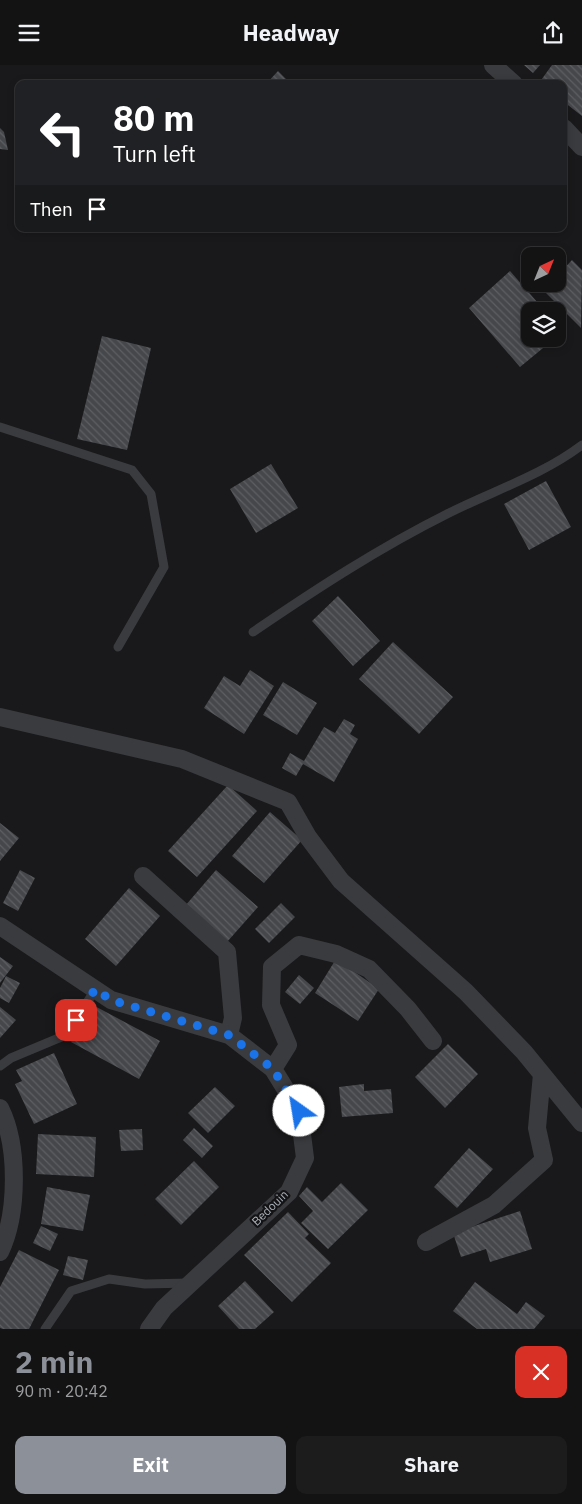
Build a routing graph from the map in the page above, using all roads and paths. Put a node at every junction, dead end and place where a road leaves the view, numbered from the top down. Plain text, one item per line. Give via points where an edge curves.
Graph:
1 (493, 65) edge
2 (510, 80) edge
3 (567, 131) edge
4 (582, 147) edge
5 (0, 427) edge
6 (582, 445) edge
7 (253, 632) dead end
8 (118, 647) dead end
9 (0, 717) edge
10 (143, 876) dead end
11 (0, 926) edge
12 (95, 989) junction
13 (229, 1035) junction
14 (433, 1041) dead end
15 (0, 1066) edge
16 (273, 1069) junction
17 (542, 1074) junction
18 (0, 1108) edge
19 (582, 1123) edge
20 (426, 1242) dead end
21 (0, 1252) edge
22 (192, 1283) junction
23 (45, 1329) edge
24 (149, 1329) edge

1 - 2 street
3 - 4 street
5 - 8 lane via 132,470 151,494 164,567
6 - 7 lane via 528,477 448,513 346,569
9 - 17 street via 182,759 288,802 308,837 341,881 466,991
10 - 13 street via 227,952 233,1018
11 - 12 street, Bedouin
12 - 13 street, Bedouin via 111,1000
12 - 15 lane via 66,1035 11,1058
13 - 16 street, Bedouin
14 - 16 street via 370,969 336,954 299,945 272,967 271,1005 288,1045
16 - 22 street, Bedouin via 299,1111 305,1158 289,1192
17 - 19 street
17 - 20 street via 538,1128 544,1160 494,1205
18 - 21 street via 8,1124 14,1184 9,1233
22 - 23 lane via 145,1284 109,1279 71,1291
22 - 24 street, Bedouin via 164,1308

